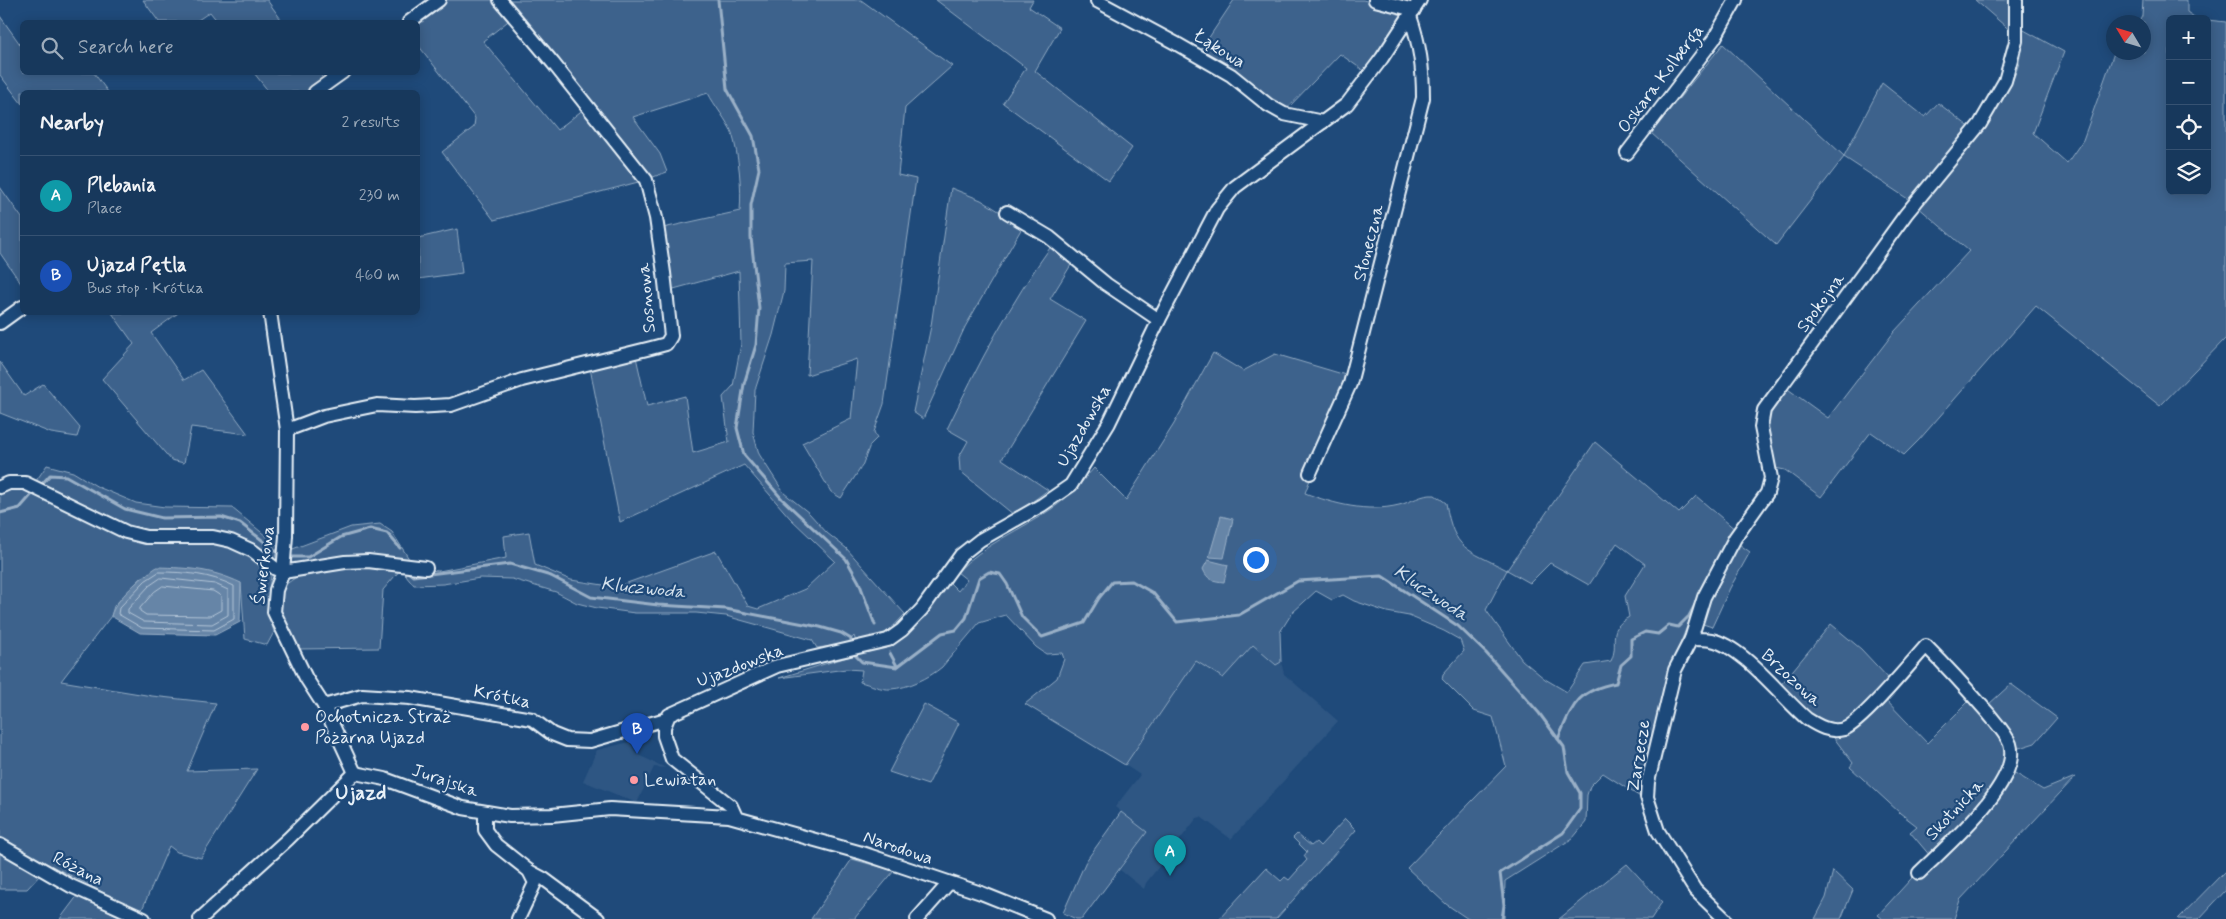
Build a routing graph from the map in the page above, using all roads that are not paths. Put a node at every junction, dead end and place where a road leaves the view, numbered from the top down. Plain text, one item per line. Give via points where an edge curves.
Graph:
1 (439, 0) edge
2 (500, 0) edge
3 (1375, 0) edge
4 (1736, 0) edge
5 (2016, 0) edge
6 (1097, 1) edge
7 (1415, 8) edge
8 (412, 20) edge
9 (339, 75) edge
10 (318, 90) edge
11 (1323, 122) junction
12 (1627, 153) dead end
13 (1007, 212) dead end
14 (20, 308) edge
15 (270, 315) edge
16 (1159, 320) junction
17 (0, 323) edge
18 (287, 430) junction
19 (1310, 472) dead end
20 (0, 487) edge
21 (426, 568) dead end
22 (283, 572) junction
23 (1691, 639) junction
24 (1926, 646) joint
25 (324, 706) junction
26 (666, 719) junction
27 (355, 773) junction
28 (485, 812) junction
29 (736, 817) junction
30 (0, 845) edge
31 (530, 871) junction
32 (1919, 873) dead end
33 (949, 884) junction
34 (144, 919) edge
35 (200, 919) edge
36 (518, 919) edge
37 (598, 919) edge
38 (918, 919) edge
39 (1046, 919) edge
40 (1725, 919) edge

1 - 8 street
2 - 18 street, Sosnowa via 646,180 656,218 671,336 666,344 522,380 451,405 377,405 337,413
3 - 7 street
4 - 12 street, Oskara Kolberga via 1714,39
5 - 23 street, Spokojna via 2016,41 2005,81 1980,124 1906,214 1764,410 1761,428 1772,478 1767,493 1715,572
6 - 11 street, Łąkowa via 1231,76 1284,114
7 - 11 street, Ujazdowska via 1365,82 1346,104
7 - 19 street, Słoneczna via 1423,64 1423,98 1350,384
9 - 10 street
11 - 16 street, Ujazdowska via 1236,187 1217,209
13 - 16 street via 1050,237 1106,284
14 - 17 street
15 - 18 street, Świerkowa
16 - 26 street, Ujazdowska via 1109,423 1071,485 1042,506 976,543 962,555 902,630 881,643 770,669 673,711
18 - 22 street, Świerkowa via 287,520
20 - 22 street via 21,482 136,535 231,541 253,551
21 - 22 street via 368,561
22 - 25 street, Świerkowa via 276,590 274,612 306,678
23 - 24 street, Brzozowa via 1711,640 1725,646 1746,660 1807,719 1832,730 1844,729 1860,719
23 - 40 street, Zarzecze via 1673,679 1647,797 1658,831 1695,890
24 - 32 street, Skotnicka via 1998,726 2010,744 2010,760 2002,784 1990,800
25 - 26 street, Krótka via 362,695 410,698 532,719 552,734 567,740 590,741
25 - 27 street, Świerkowa
26 - 29 street via 664,736 672,759 731,806
27 - 28 street, Jurajska via 385,779 463,808
27 - 35 street
28 - 29 street, Jurajska via 510,816 552,815 610,809
28 - 31 street via 485,830 490,838
29 - 33 street, Narodowa via 854,851
30 - 34 street, Różana via 71,886
31 - 36 street via 535,883
31 - 37 street
33 - 38 street
33 - 39 street, Narodowa

